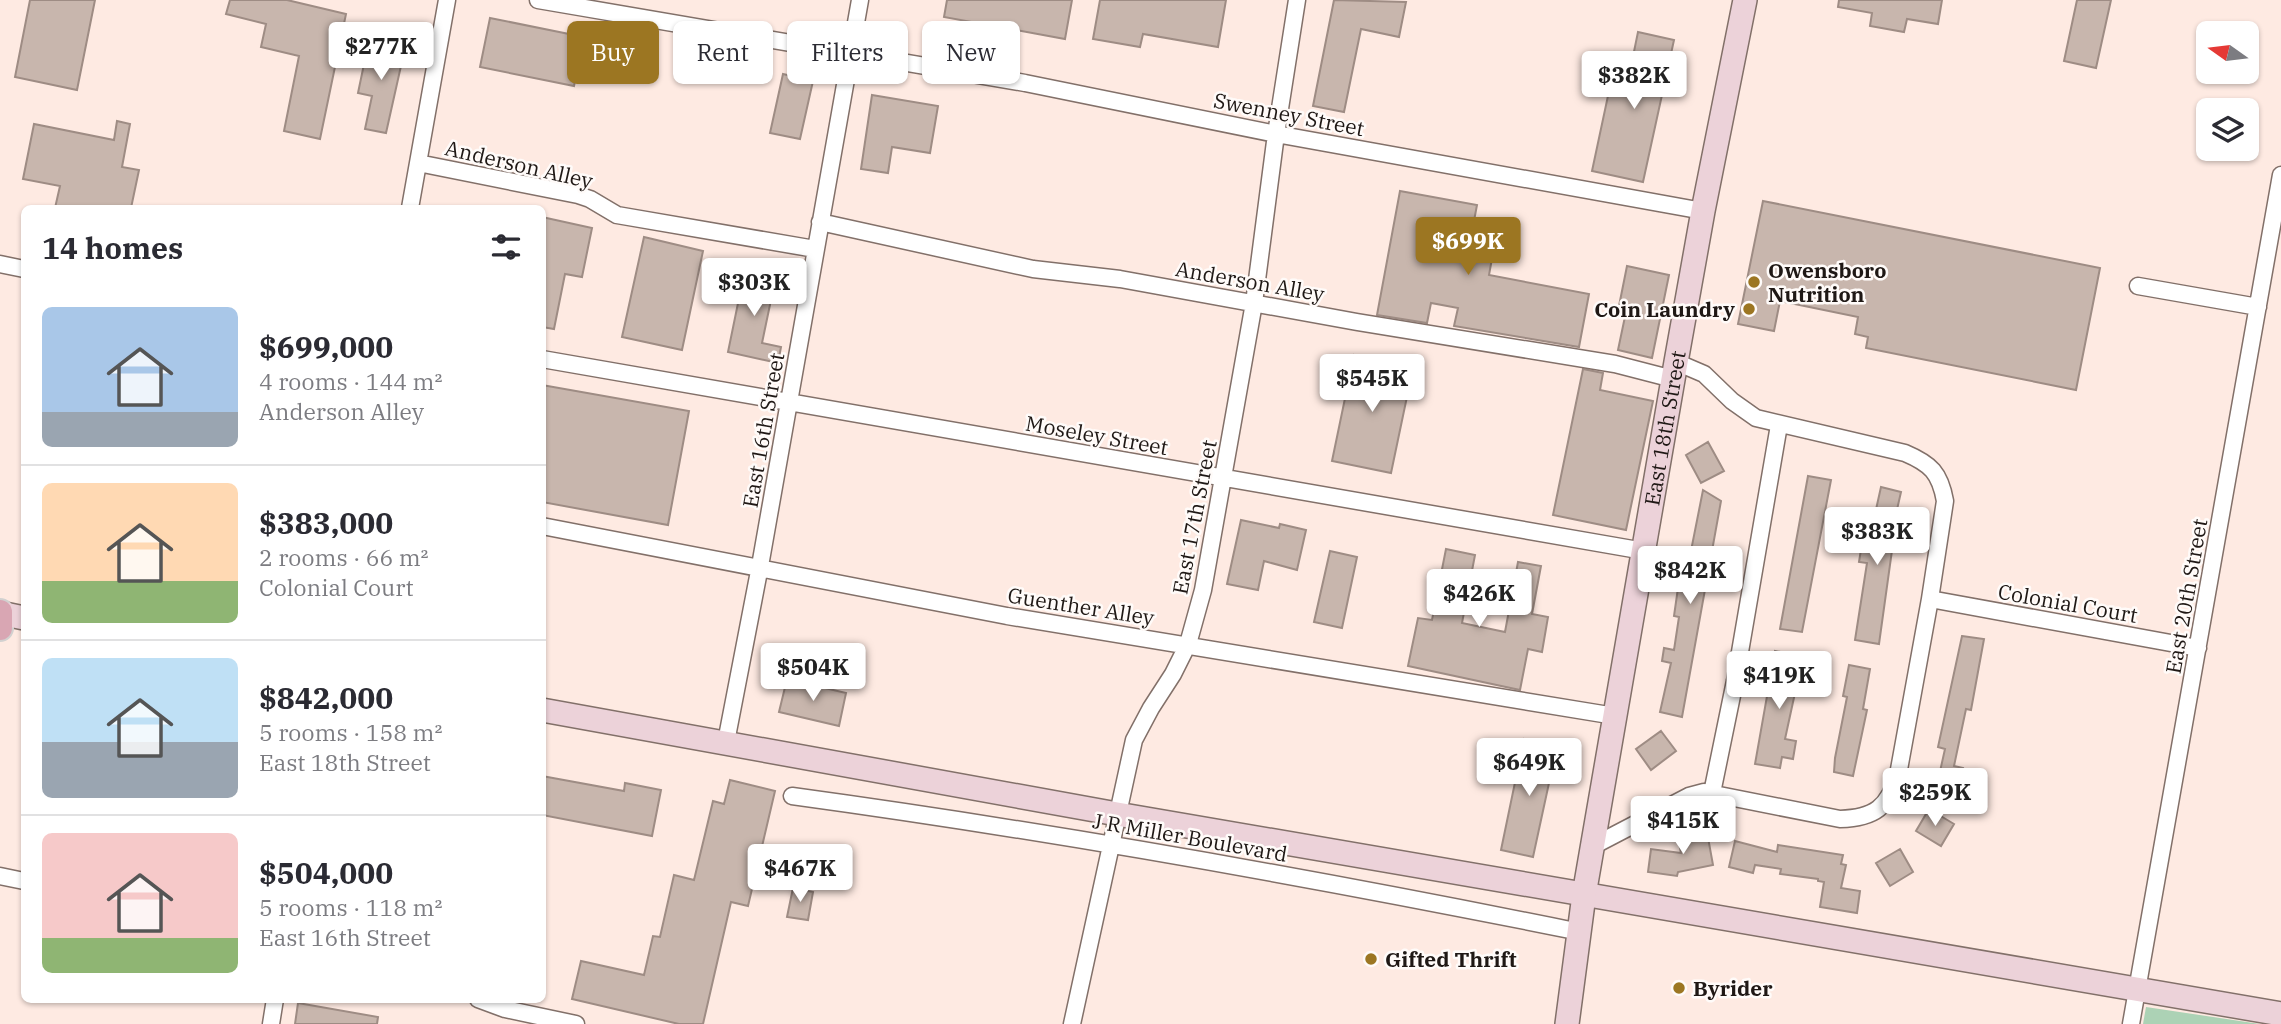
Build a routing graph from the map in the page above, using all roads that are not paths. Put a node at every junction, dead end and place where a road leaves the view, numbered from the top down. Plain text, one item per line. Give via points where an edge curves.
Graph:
1 (447, 0) edge
2 (538, 0) edge
3 (860, 0) edge
4 (1297, 0) edge
5 (1745, 0) edge
6 (856, 21) edge
7 (787, 43) edge
8 (908, 64) edge
9 (845, 84) edge
10 (1276, 134) junction
11 (418, 163) junction
12 (2281, 175) edge
13 (411, 205) edge
14 (1703, 211) junction
15 (820, 222) junction
16 (815, 249) junction
17 (0, 264) edge
18 (21, 268) edge
19 (2138, 286) dead end
20 (1254, 303) junction
21 (2258, 307) junction
22 (546, 360) edge
23 (1674, 370) junction
24 (790, 403) junction
25 (1779, 425) junction
26 (1224, 478) junction
27 (546, 527) edge
28 (1644, 551) junction
29 (760, 566) junction
30 (1930, 599) junction
31 (0, 613) edge
32 (21, 617) edge
33 (0, 628) edge
34 (1188, 645) junction
35 (2198, 648) junction
36 (546, 711) edge
37 (1615, 716) junction
38 (726, 741) junction
39 (1712, 793) junction
40 (792, 796) dead end
41 (1117, 814) junction
42 (1111, 845) junction
43 (1593, 846) junction
44 (1351, 855) junction
45 (0, 876) edge
46 (21, 880) edge
47 (1345, 885) junction
48 (1584, 895) junction
49 (1580, 932) junction
50 (2137, 989) junction
51 (274, 1003) edge
52 (484, 1003) edge
53 (2281, 1014) edge
54 (503, 1016) edge
55 (271, 1024) edge
56 (576, 1024) edge
57 (1072, 1024) edge
58 (1567, 1024) edge
59 (2131, 1024) edge

1 - 11 street
2 - 7 street, Swenney Street
3 - 6 street, East 16th Street
4 - 10 street, East 17th Street
5 - 14 street, East 18th Street
8 - 10 street, Swenney Street
9 - 15 street, East 16th Street
10 - 14 street, Swenney Street
10 - 20 street, East 17th Street
11 - 13 street
11 - 16 street, Anderson Alley via 578,195 617,215
12 - 21 street, East 20th Street
14 - 23 street, East 18th Street
15 - 16 street, East 16th Street
15 - 20 street, Anderson Alley via 1033,270 1120,279
16 - 24 street, East 16th Street
17 - 18 street
19 - 21 street
20 - 23 street, Anderson Alley via 1357,323
20 - 26 street, East 17th Street
21 - 35 street, East 20th Street
22 - 24 street, Moseley Street
23 - 25 street via 1704,374 1756,418
23 - 28 street, East 18th Street
24 - 26 street, Moseley Street
24 - 29 street, East 16th Street
25 - 30 street via 1905,453 1935,472 1945,501
25 - 39 street
26 - 28 street, Moseley Street
26 - 34 street, East 17th Street
27 - 29 street, Guenther Alley
28 - 37 street, East 18th Street
29 - 34 street, Guenther Alley via 1007,616
29 - 38 street, East 16th Street
30 - 35 street, Colonial Court
30 - 39 street via 1898,775 1884,804 1872,814 1840,819
31 - 32 street
31 - 33 main road
34 - 37 street, Guenther Alley
34 - 41 street, East 17th Street via 1134,740
35 - 50 street, East 20th Street
36 - 38 street
37 - 43 street, East 18th Street
38 - 41 street
39 - 43 street via 1689,796
40 - 42 street, J R Miller Boulevard
41 - 42 street, East 17th Street
41 - 44 street
42 - 47 street, J R Miller Boulevard
42 - 57 street, East 17th Street
43 - 48 street, East 18th Street
44 - 47 street
44 - 48 street
45 - 46 street
47 - 49 street, J R Miller Boulevard
48 - 49 street, East 18th Street
48 - 50 street
49 - 58 street, East 18th Street
50 - 53 street
50 - 59 street, East 20th Street
51 - 55 street
52 - 54 street
54 - 56 street

